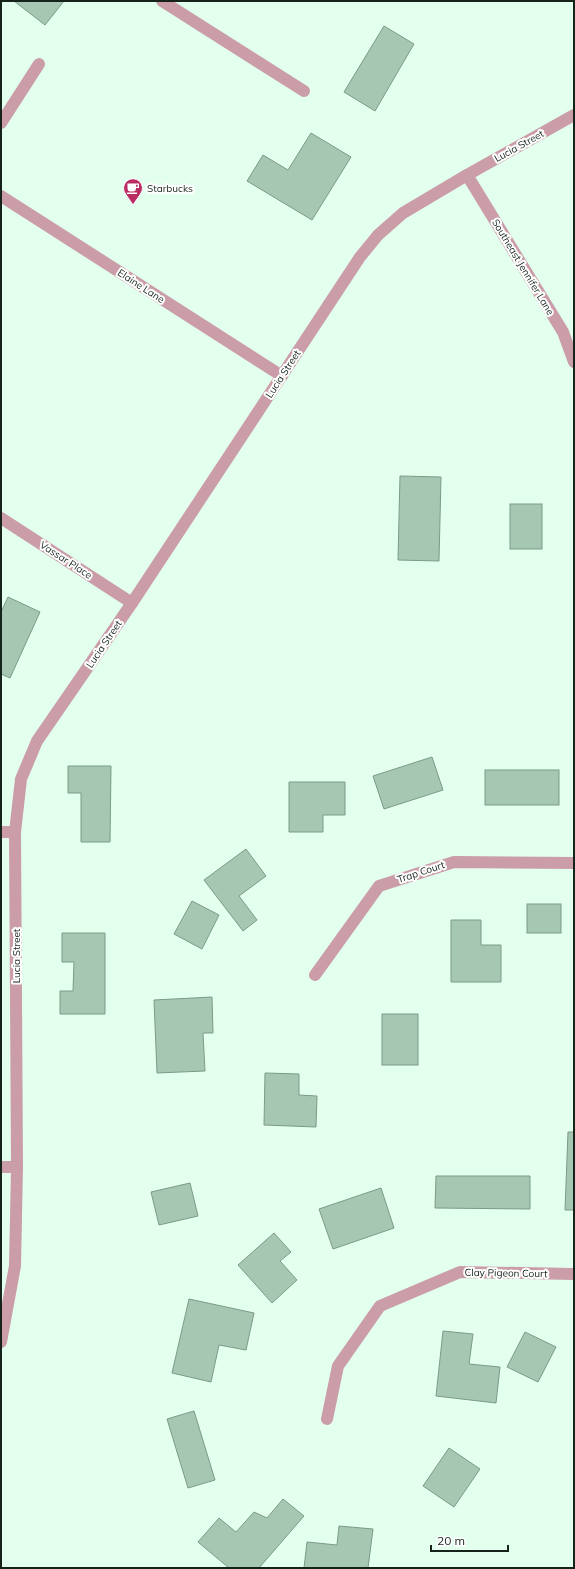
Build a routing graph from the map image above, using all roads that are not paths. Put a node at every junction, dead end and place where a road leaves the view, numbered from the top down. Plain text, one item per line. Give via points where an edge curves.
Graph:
1 (162, 1) edge
2 (39, 64) dead end
3 (304, 91) dead end
4 (574, 115) edge
5 (1, 123) edge
6 (467, 175) junction
7 (1, 196) edge
8 (574, 362) edge
9 (282, 376) junction
10 (1, 518) edge
11 (132, 603) junction
12 (1, 832) edge
13 (15, 832) junction
14 (574, 863) edge
15 (315, 975) dead end
16 (1, 1167) edge
17 (17, 1167) junction
18 (574, 1274) edge
19 (1, 1342) edge
20 (327, 1419) dead end

1 - 3 street
2 - 5 street
4 - 6 street, Lucia Street
6 - 8 street, Southeast Jennifer Lane via 563,332
6 - 9 street, Lucia Street via 403,213 378,235 360,257
7 - 9 street, Elaine Lane
9 - 11 street, Lucia Street
10 - 11 street, Vassar Place
11 - 13 street, Lucia Street via 37,741 21,779
12 - 13 street
13 - 17 street, Lucia Street
14 - 15 street, Trap Court via 454,862 379,886
16 - 17 street
17 - 19 street, Lucia Street via 15,1266
18 - 20 street, Clay Pigeon Court via 460,1272 380,1306 338,1366

